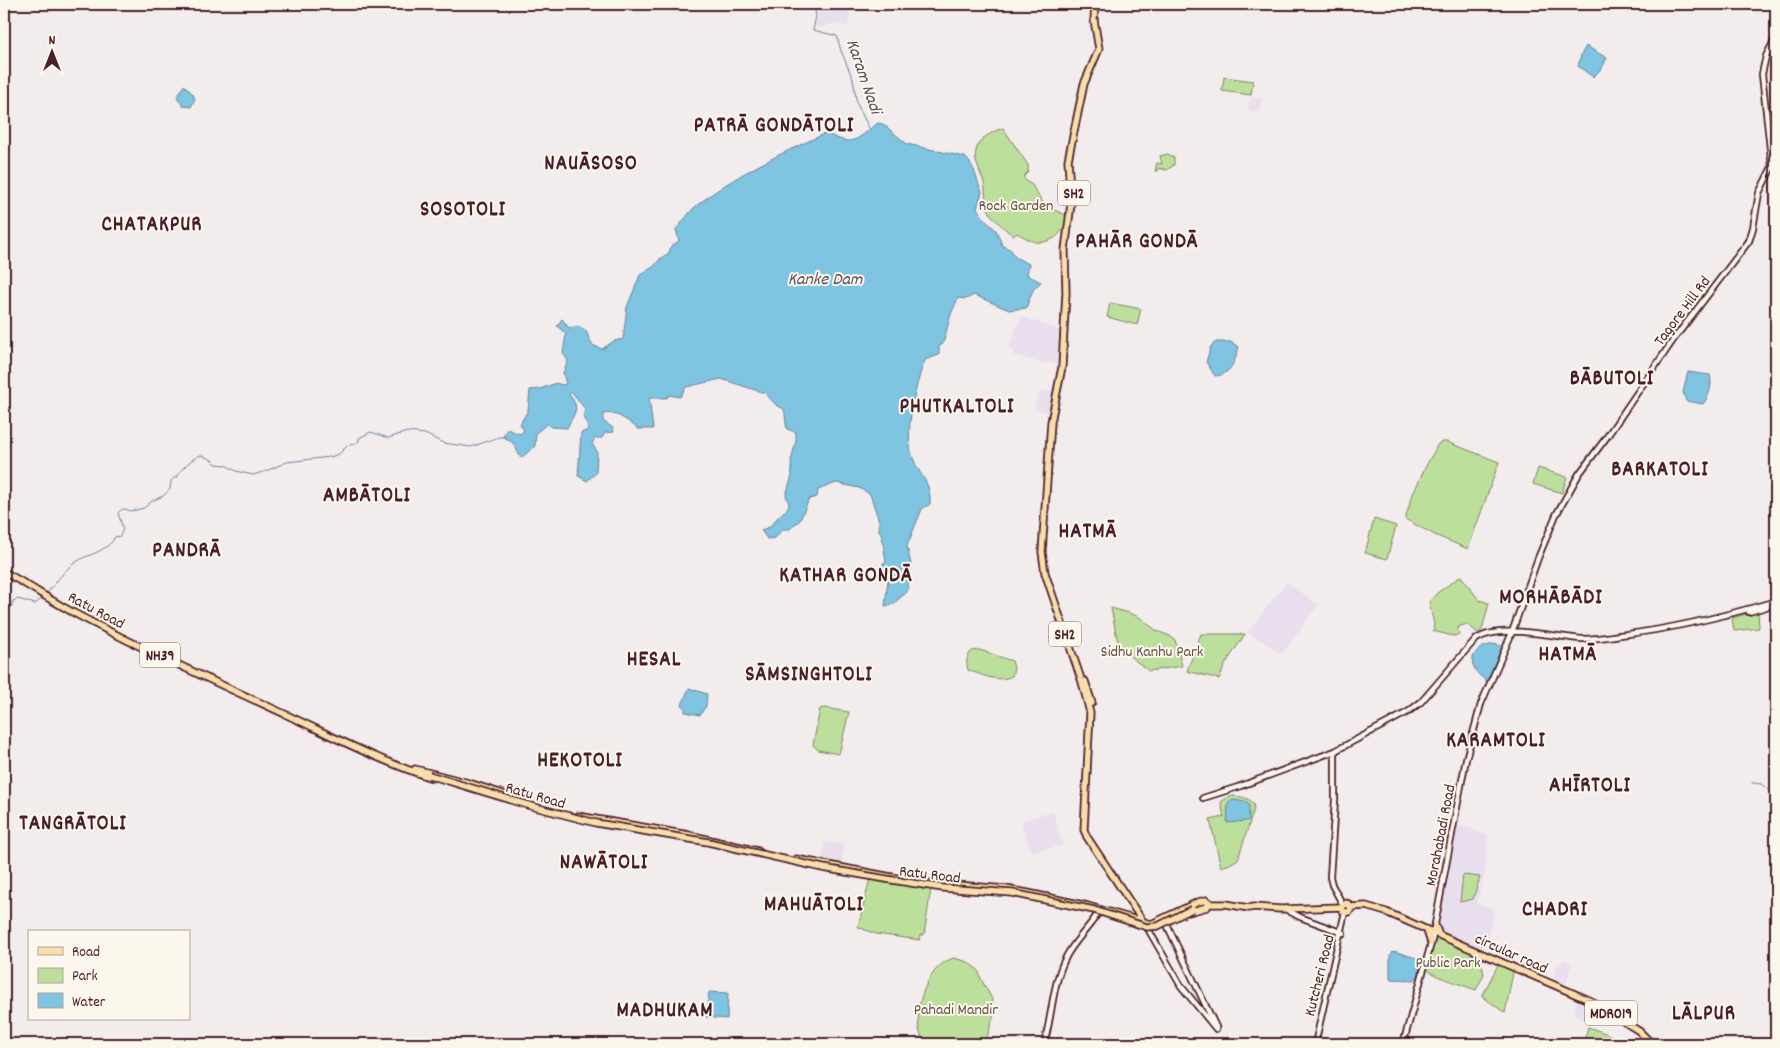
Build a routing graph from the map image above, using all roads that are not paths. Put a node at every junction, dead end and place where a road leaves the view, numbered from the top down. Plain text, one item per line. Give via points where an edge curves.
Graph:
1 (1095, 4) edge
2 (1776, 37) edge
3 (4, 571) edge
4 (51, 597) junction
5 (1776, 603) edge
6 (1511, 634) junction
7 (1504, 635) junction
8 (1508, 642) junction
9 (1336, 751) junction
10 (426, 773) junction
11 (1203, 799) dead end
12 (1209, 903) junction
13 (1285, 908) junction
14 (1344, 908) junction
15 (1100, 912) junction
16 (1167, 924) junction
17 (1148, 927) junction
18 (1434, 931) junction
19 (1342, 933) junction
20 (1432, 942) junction
21 (1045, 1044) edge
22 (1316, 1044) edge
23 (1403, 1044) edge
24 (1652, 1044) edge

1 - 17 main road, SH2 via 1100,56 1085,85 1071,157 1074,201 1068,250 1064,370 1054,425 1046,559 1092,701 1087,831
2 - 6 main road, Tagore Hill Rd via 1762,74 1772,167 1759,193 1749,241 1685,323 1579,474 1540,552
3 - 4 main road, Ratu Road
4 - 10 main road, Ratu Road via 91,620 389,761
4 - 10 main road, Ratu Road / NH39 via 114,634 272,709 373,756
5 - 6 main road via 1715,618 1610,636 1584,639
6 - 7 main road
6 - 8 main road, Morahabadi Road
6 - 9 main road via 1489,634 1478,638 1414,708
7 - 8 main road
7 - 9 main road via 1488,636 1476,642 1412,712
8 - 18 main road, Morahabadi Road via 1482,704 1466,759
9 - 11 main road
9 - 14 main road, Kutcheri Road via 1330,870 1331,881
10 - 12 main road, bridge via 596,823 909,883 1017,894 1094,910 1147,927 1158,926
10 - 15 main road, Ratu Road via 541,811 592,823 886,881 936,889 1007,894
12 - 13 main road, circular road
12 - 16 main road via 1207,907 1188,912
12 - 17 main road via 1206,900 1198,902
13 - 14 main road, circular road
13 - 19 main road
14 - 18 main road, circular road / MDR019 via 1372,907
14 - 19 main road, Kutcheri Road
15 - 17 main road, Ratu Road
15 - 21 main road via 1066,962
16 - 17 main road via 1158,928
16 - 17 main road via 1216,1029 1181,986
18 - 20 main road
18 - 20 main road via 1430,935
18 - 24 main road, circular road / MDR019 via 1591,1001 1639,1031
19 - 22 main road, Kutcheri Road
20 - 23 main road

